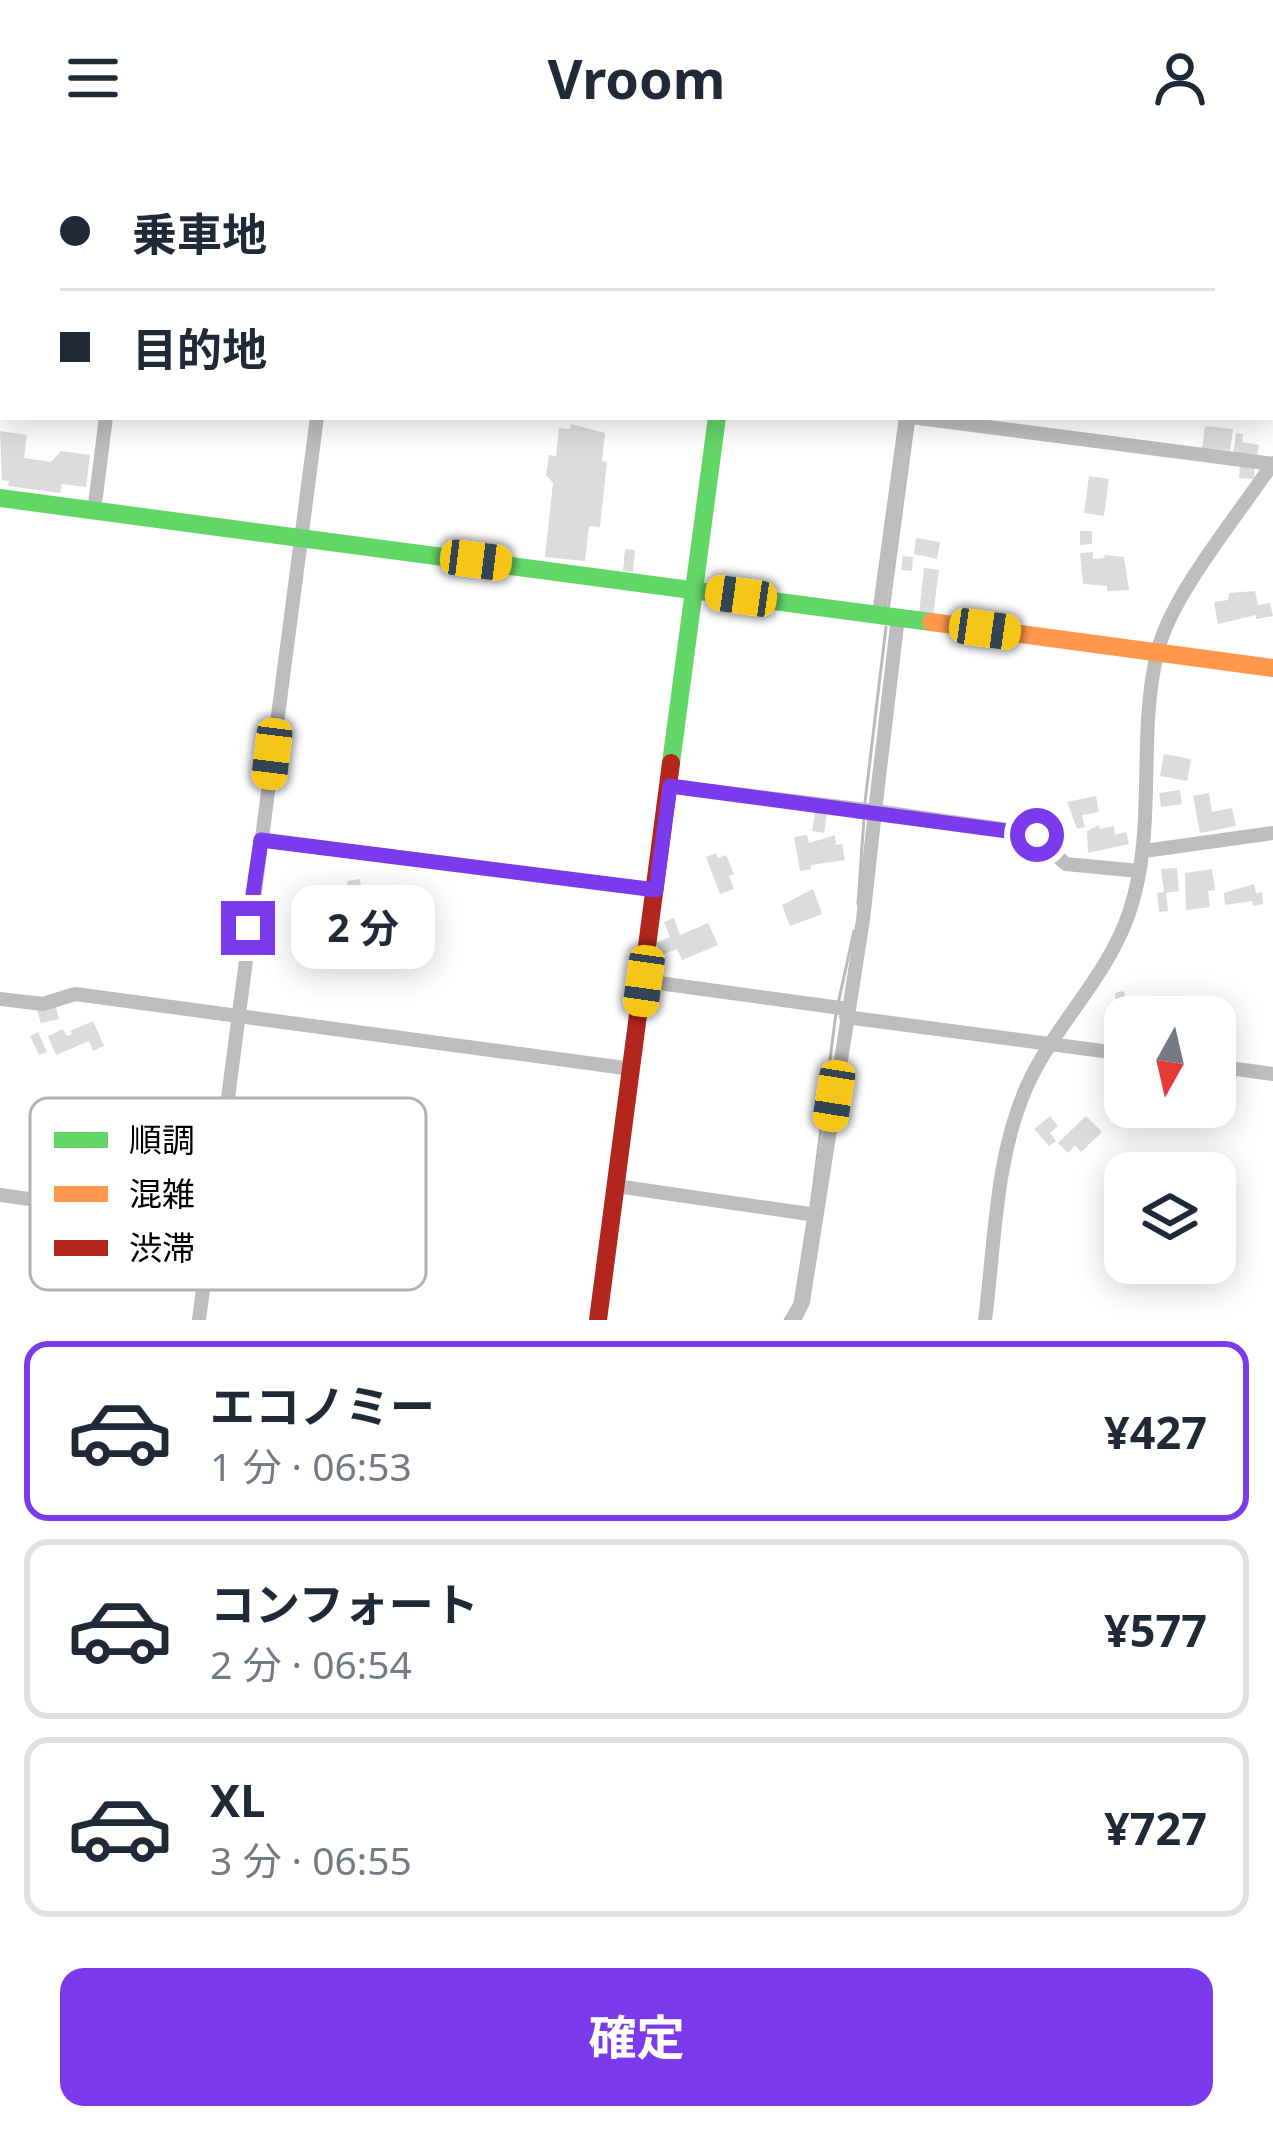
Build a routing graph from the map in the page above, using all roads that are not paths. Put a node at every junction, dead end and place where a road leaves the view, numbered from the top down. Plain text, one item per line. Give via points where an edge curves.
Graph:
1 (106, 420) edge
2 (317, 420) edge
3 (717, 420) edge
4 (909, 420) edge
5 (932, 420) edge
6 (1273, 464) edge
7 (0, 498) edge
8 (94, 512) junction
9 (301, 537) junction
10 (695, 589) junction
11 (889, 616) junction
12 (1157, 652) junction
13 (1273, 668) edge
14 (670, 786) junction
15 (874, 811) junction
16 (1273, 833) edge
17 (261, 840) junction
18 (1144, 851) junction
19 (1139, 871) junction
20 (656, 890) junction
21 (644, 981) junction
22 (0, 999) edge
23 (847, 1013) junction
24 (236, 1015) junction
25 (1052, 1044) junction
26 (1104, 1051) edge
27 (632, 1069) junction
28 (1236, 1069) edge
29 (1273, 1074) edge
30 (225, 1098) edge
31 (616, 1186) junction
32 (0, 1195) edge
33 (30, 1199) edge
34 (816, 1216) junction
35 (202, 1290) edge
36 (199, 1320) edge
37 (598, 1320) edge
38 (794, 1320) edge
39 (985, 1320) edge

1 - 8 street
2 - 9 street
3 - 10 street
4 - 11 street
5 - 6 street
6 - 12 street via 1170,615
7 - 8 street
8 - 9 street
9 - 10 street
9 - 17 street
10 - 11 street
10 - 14 street
11 - 12 street
11 - 15 street
12 - 13 street
12 - 18 street
14 - 15 street
14 - 20 street
15 - 19 street via 1052,836 1066,864
15 - 23 street
16 - 18 street
17 - 20 street
17 - 24 street
18 - 19 street
19 - 25 street via 1114,954
20 - 21 street
21 - 23 street
21 - 27 street
22 - 24 street via 43,1004 75,994
23 - 25 street
23 - 34 street
24 - 27 street
24 - 30 street
25 - 26 street
25 - 39 street via 1008,1135
27 - 31 street
28 - 29 street
31 - 34 street
31 - 37 street
32 - 33 street
34 - 38 street
35 - 36 street

